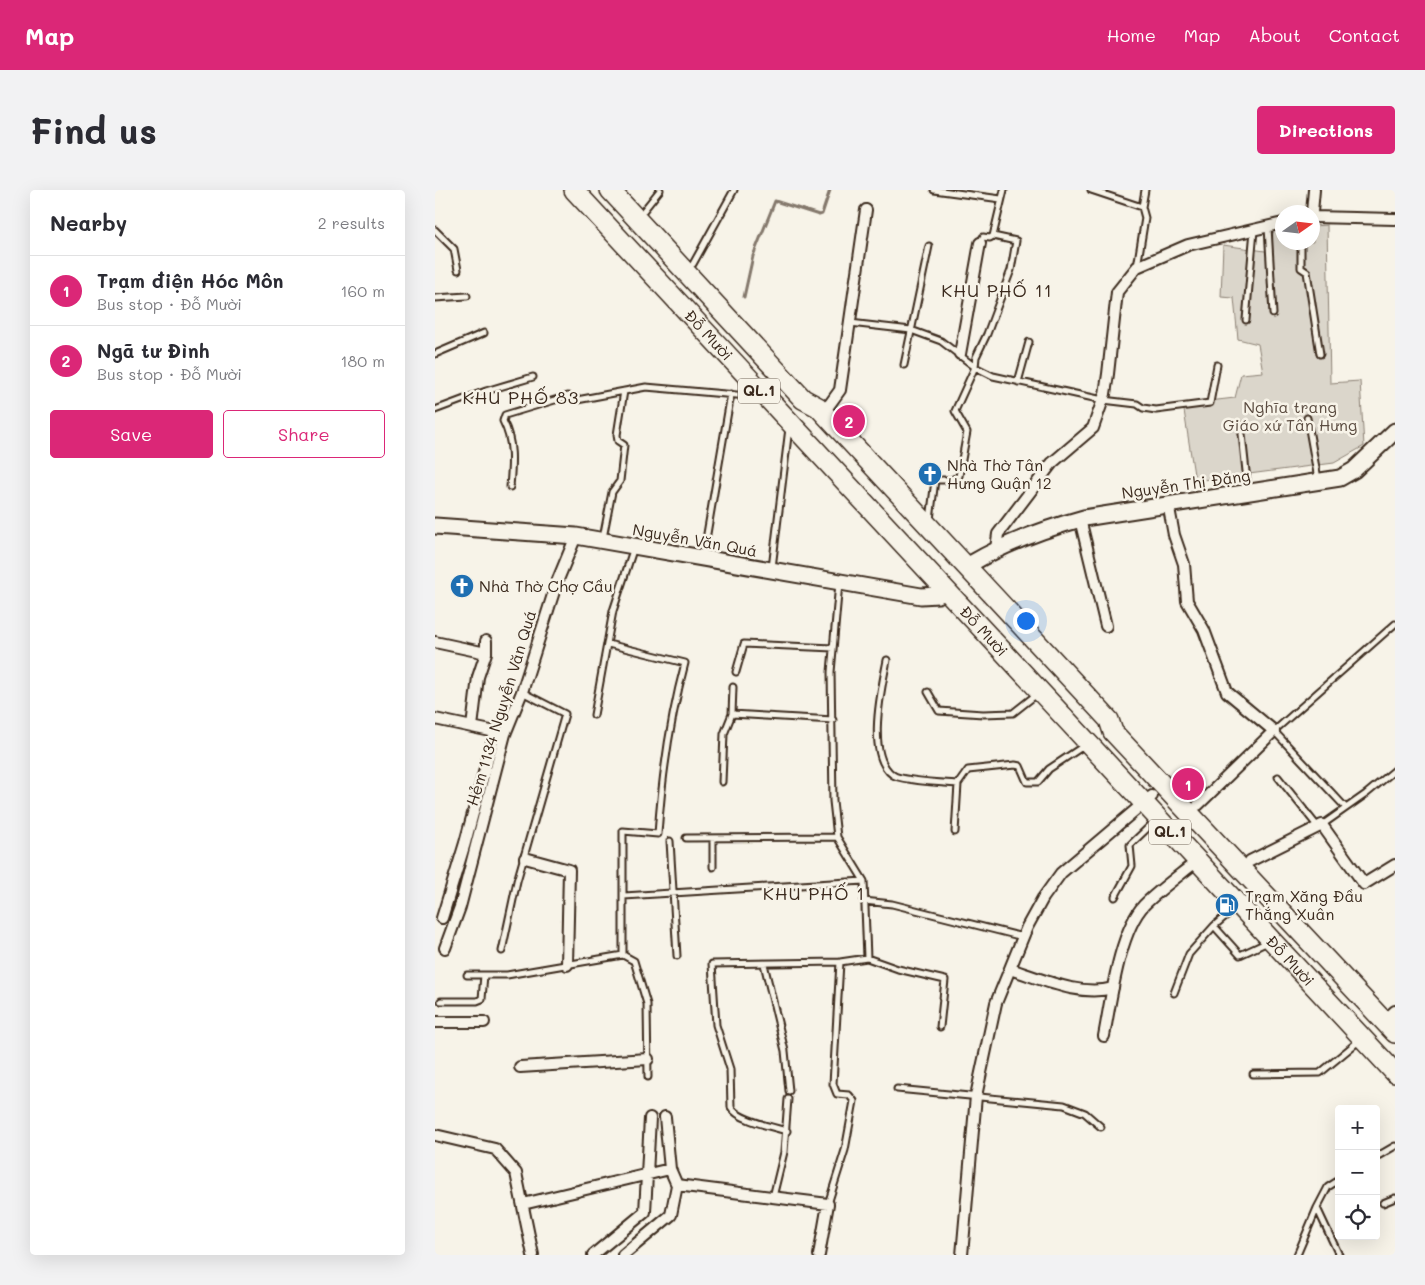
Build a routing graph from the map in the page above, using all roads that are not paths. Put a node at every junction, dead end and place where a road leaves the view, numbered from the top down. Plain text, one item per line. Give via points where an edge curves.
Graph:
1 (574, 190) edge
2 (587, 190) edge
3 (610, 190) edge
4 (624, 190) edge
5 (660, 190) edge
6 (734, 190) edge
7 (934, 190) edge
8 (1004, 190) edge
9 (1091, 190) edge
10 (1145, 190) edge
11 (1314, 190) edge
12 (1001, 199) junction
13 (1313, 205) edge
14 (1142, 206) junction
15 (866, 210) dead end
16 (640, 215) junction
17 (1320, 217) edge
18 (1395, 219) edge
19 (1275, 226) edge
20 (1268, 227) junction
21 (435, 230) edge
22 (1254, 230) junction
23 (993, 236) junction
24 (980, 243) joint
25 (929, 246) dead end
26 (1301, 250) edge
27 (693, 264) junction
28 (1137, 267) junction
29 (458, 270) dead end
30 (467, 296) dead end
31 (435, 298) edge
32 (1273, 314) dead end
33 (1246, 320) dead end
34 (850, 322) junction
35 (911, 330) junction
36 (484, 333) dead end
37 (1029, 342) dead end
38 (435, 354) edge
39 (960, 354) junction
40 (1320, 354) dead end
41 (1217, 364) dead end
42 (904, 365) dead end
43 (975, 367) junction
44 (533, 377) dead end
45 (1018, 382) junction
46 (624, 391) junction
47 (731, 394) junction
48 (765, 397) junction
49 (1103, 400) junction
50 (827, 408) junction
51 (435, 410) edge
52 (1307, 418) dead end
53 (790, 424) junction
54 (1241, 425) dead end
55 (1395, 431) edge
56 (1319, 482) junction
57 (510, 487) dead end
58 (1249, 493) junction
59 (1167, 503) junction
60 (1080, 519) junction
61 (929, 522) junction
62 (435, 526) edge
63 (576, 536) junction
64 (602, 541) junction
65 (634, 547) junction
66 (996, 549) junction
67 (702, 560) junction
68 (970, 565) junction
69 (772, 572) junction
70 (839, 583) junction
71 (948, 589) junction
72 (1395, 624) edge
73 (1106, 626) dead end
74 (435, 642) edge
75 (486, 642) dead end
76 (608, 644) junction
77 (833, 648) junction
78 (486, 652) junction
79 (887, 660) dead end
80 (736, 672) dead end
81 (733, 687) dead end
82 (522, 692) junction
83 (928, 692) dead end
84 (1040, 692) junction
85 (732, 714) junction
86 (593, 715) dead end
87 (435, 719) edge
88 (833, 720) junction
89 (472, 727) junction
90 (1274, 731) junction
91 (500, 733) junction
92 (1087, 743) junction
93 (1395, 770) edge
94 (1277, 778) dead end
95 (722, 782) dead end
96 (958, 784) junction
97 (1148, 800) junction
98 (1198, 805) junction
99 (1346, 808) junction
100 (1157, 819) junction
101 (1320, 826) junction
102 (955, 832) dead end
103 (837, 837) junction
104 (686, 838) dead end
105 (713, 838) junction
106 (670, 841) dead end
107 (525, 858) junction
108 (1197, 861) junction
109 (1250, 861) junction
110 (1395, 865) edge
111 (713, 867) dead end
112 (864, 881) junction
113 (672, 892) junction
114 (624, 896) junction
115 (1115, 897) dead end
116 (865, 901) junction
117 (1238, 904) junction
118 (442, 918) dead end
119 (1214, 926) junction
120 (1023, 937) junction
121 (1271, 940) junction
122 (445, 948) dead end
123 (502, 951) dead end
124 (623, 955) junction
125 (677, 956) dead end
126 (867, 958) junction
127 (840, 962) junction
128 (764, 964) junction
129 (567, 965) junction
130 (1010, 969) junction
131 (467, 974) dead end
132 (484, 975) junction
133 (1113, 988) junction
134 (1174, 993) dead end
135 (441, 1002) dead end
136 (1392, 1019) edge
137 (435, 1022) edge
138 (485, 1022) dead end
139 (940, 1027) dead end
140 (1104, 1036) dead end
141 (1363, 1038) junction
142 (1395, 1058) edge
143 (648, 1059) junction
144 (519, 1066) dead end
145 (1395, 1073) edge
146 (1253, 1074) dead end
147 (648, 1077) dead end
148 (897, 1089) dead end
149 (789, 1091) dead end
150 (975, 1096) junction
151 (788, 1099) dead end
152 (665, 1117) dead end
153 (650, 1118) dead end
154 (1101, 1128) dead end
155 (787, 1131) junction
156 (435, 1135) edge
157 (1395, 1146) edge
158 (1380, 1155) edge
159 (669, 1169) junction
160 (647, 1174) junction
161 (1335, 1183) edge
162 (677, 1185) junction
163 (773, 1197) junction
164 (1395, 1198) edge
165 (523, 1204) junction
166 (828, 1204) junction
167 (1383, 1204) dead end
168 (1317, 1208) junction
169 (533, 1255) edge
170 (593, 1255) edge
171 (623, 1255) edge
172 (819, 1255) edge
173 (962, 1255) edge
174 (1297, 1255) edge
175 (1339, 1255) edge

1 - 48 highway, Đỗ Mười / QL.1
2 - 71 highway, Đỗ Mười / QL.1 via 790,408 795,424
3 - 16 highway, Đỗ Mười / QL.1
4 - 16 highway, Đỗ Mười / QL.1
5 - 16 lane
6 - 27 lane
7 - 12 lane
8 - 12 lane
9 - 14 lane
10 - 14 lane
11 - 13 street
12 - 23 lane
14 - 28 lane via 1145,218
15 - 34 street
16 - 27 highway, Đỗ Mười / QL.1
16 - 61 highway, Đỗ Mười / QL.1 via 803,399 818,407
17 - 18 street
19 - 20 street
20 - 22 street
20 - 32 lane
21 - 29 lane via 454,249
22 - 28 street via 1189,245
22 - 33 lane
23 - 24 lane via 983,237
23 - 43 lane via 1016,241 1011,270 976,357
24 - 39 street
25 - 35 lane
26 - 40 lane via 1301,268 1307,272
27 - 50 highway, Đỗ Mười / QL.1
28 - 49 street via 1117,292
30 - 31 lane
34 - 35 lane
34 - 50 street via 840,390
35 - 39 lane via 941,341
35 - 42 lane
36 - 38 lane
37 - 45 lane
39 - 43 lane
41 - 49 lane via 1212,400 1208,404 1157,410
43 - 45 lane via 993,376
43 - 61 lane via 955,411 967,432 959,476 952,480 935,480
44 - 51 lane
45 - 49 lane
46 - 47 lane via 646,387
46 - 57 lane via 577,400 568,396 505,415 503,421 513,460
46 - 64 lane via 617,435 626,449 620,482 611,492
47 - 48 lane
47 - 67 lane
48 - 53 highway, Đỗ Mười / QL.1
49 - 66 street via 1093,428 1053,464 998,534
50 - 61 highway, Đỗ Mười / QL.1
52 - 56 lane
53 - 69 lane
53 - 71 highway, Đỗ Mười / QL.1
54 - 58 lane
55 - 56 main road, Nguyễn Thị Đặng via 1354,470 1340,478
56 - 58 main road, Nguyễn Thị Đặng
58 - 59 main road, Nguyễn Thị Đặng
59 - 60 main road, Nguyễn Thị Đặng
59 - 90 street via 1184,564 1187,601 1204,630 1227,692
60 - 66 main road, Nguyễn Thị Đặng via 1044,529
60 - 73 street
61 - 68 highway, Đỗ Mười / QL.1
62 - 63 main road, Nguyễn Văn Quá
63 - 64 main road, Nguyễn Văn Quá
63 - 82 street, Hẻm 1134 Nguyễn Văn Quá via 557,582
64 - 65 main road, Nguyễn Văn Quá
65 - 67 main road, Nguyễn Văn Quá
65 - 76 lane via 613,611
66 - 68 main road, Nguyễn Thị Đặng
67 - 69 main road, Nguyễn Văn Quá
68 - 98 highway, Đỗ Mười / QL.1
68 - 136 highway, Đỗ Mười / QL.1 via 1109,720 1113,732
69 - 70 main road, Nguyễn Văn Quá
70 - 71 main road, Nguyễn Văn Quá via 932,596
70 - 77 lane
71 - 84 highway, Đỗ Mười / QL.1
71 - 97 highway, Đỗ Mười / QL.1 via 1089,737 1103,746
72 - 90 lane
74 - 78 street
75 - 78 street
76 - 86 lane
76 - 114 lane via 685,663 665,768 658,834 623,831
77 - 80 lane via 744,644
77 - 88 lane
78 - 89 street via 478,677
79 - 96 lane via 876,724 885,768 894,776
81 - 85 lane
82 - 91 street, Hẻm 1134 Nguyễn Văn Quá
82 - 107 lane via 565,714
83 - 84 lane via 939,712 983,714 1013,712
84 - 92 highway, Đỗ Mười / QL.1
85 - 88 lane
85 - 95 lane via 724,734
87 - 89 street
88 - 103 lane via 831,768
89 - 91 street
90 - 98 street
90 - 99 lane
91 - 118 street
91 - 122 street, Hẻm 1134 Nguyễn Văn Quá via 460,907
92 - 96 lane via 1049,768 1038,782 1027,782 1020,766 1015,765 968,770
92 - 97 highway, Đỗ Mười / QL.1
93 - 99 lane
94 - 101 lane
96 - 102 lane
97 - 100 highway, Đỗ Mười / QL.1
97 - 120 street via 1061,873 1043,898
97 - 142 highway, Đỗ Mười / QL.1
98 - 109 highway, Đỗ Mười / QL.1
99 - 101 lane
100 - 108 highway, Đỗ Mười / QL.1
100 - 115 lane via 1130,845 1132,866
101 - 109 street
101 - 110 street via 1364,884
103 - 105 lane
103 - 112 lane
104 - 105 lane
105 - 111 lane
106 - 113 lane
107 - 123 lane
107 - 129 street via 569,870
108 - 117 highway, Đỗ Mười / QL.1
108 - 133 street via 1143,906 1130,928
109 - 136 highway, Đỗ Mười / QL.1
112 - 113 lane
112 - 116 lane
113 - 114 lane
113 - 125 lane
114 - 124 lane
116 - 120 lane via 892,904
116 - 126 lane
117 - 119 lane
117 - 121 highway, Đỗ Mười / QL.1
119 - 121 lane via 1240,955
119 - 134 lane via 1189,954
120 - 130 street
121 - 141 highway, Đỗ Mười / QL.1
124 - 129 lane
124 - 143 lane via 634,961 647,1004
126 - 127 lane
126 - 139 lane via 945,980
127 - 128 lane
127 - 166 lane via 833,1084 837,1094 849,1095 854,1101 845,1150
128 - 149 lane via 785,1051
128 - 155 lane via 712,964 716,1024 730,1069 733,1112
129 - 132 lane via 507,975
130 - 133 street via 1079,990
130 - 150 street via 996,1003
131 - 132 lane
132 - 135 lane via 482,999
133 - 140 street
137 - 138 street
141 - 145 highway, Đỗ Mười / QL.1
141 - 146 lane via 1320,1073
143 - 144 street
143 - 147 lane
148 - 150 lane
150 - 154 lane via 1064,1106 1085,1113
150 - 173 street
151 - 155 lane
152 - 159 street
153 - 160 street
155 - 163 lane
156 - 165 street via 495,1149 516,1173
157 - 158 lane
159 - 160 street
159 - 162 street
160 - 165 street
160 - 170 street via 645,1212
161 - 168 lane via 1328,1187
162 - 163 street
162 - 171 street via 671,1214
163 - 166 street
164 - 167 lane
165 - 169 street
166 - 172 street
168 - 174 lane
168 - 175 lane

